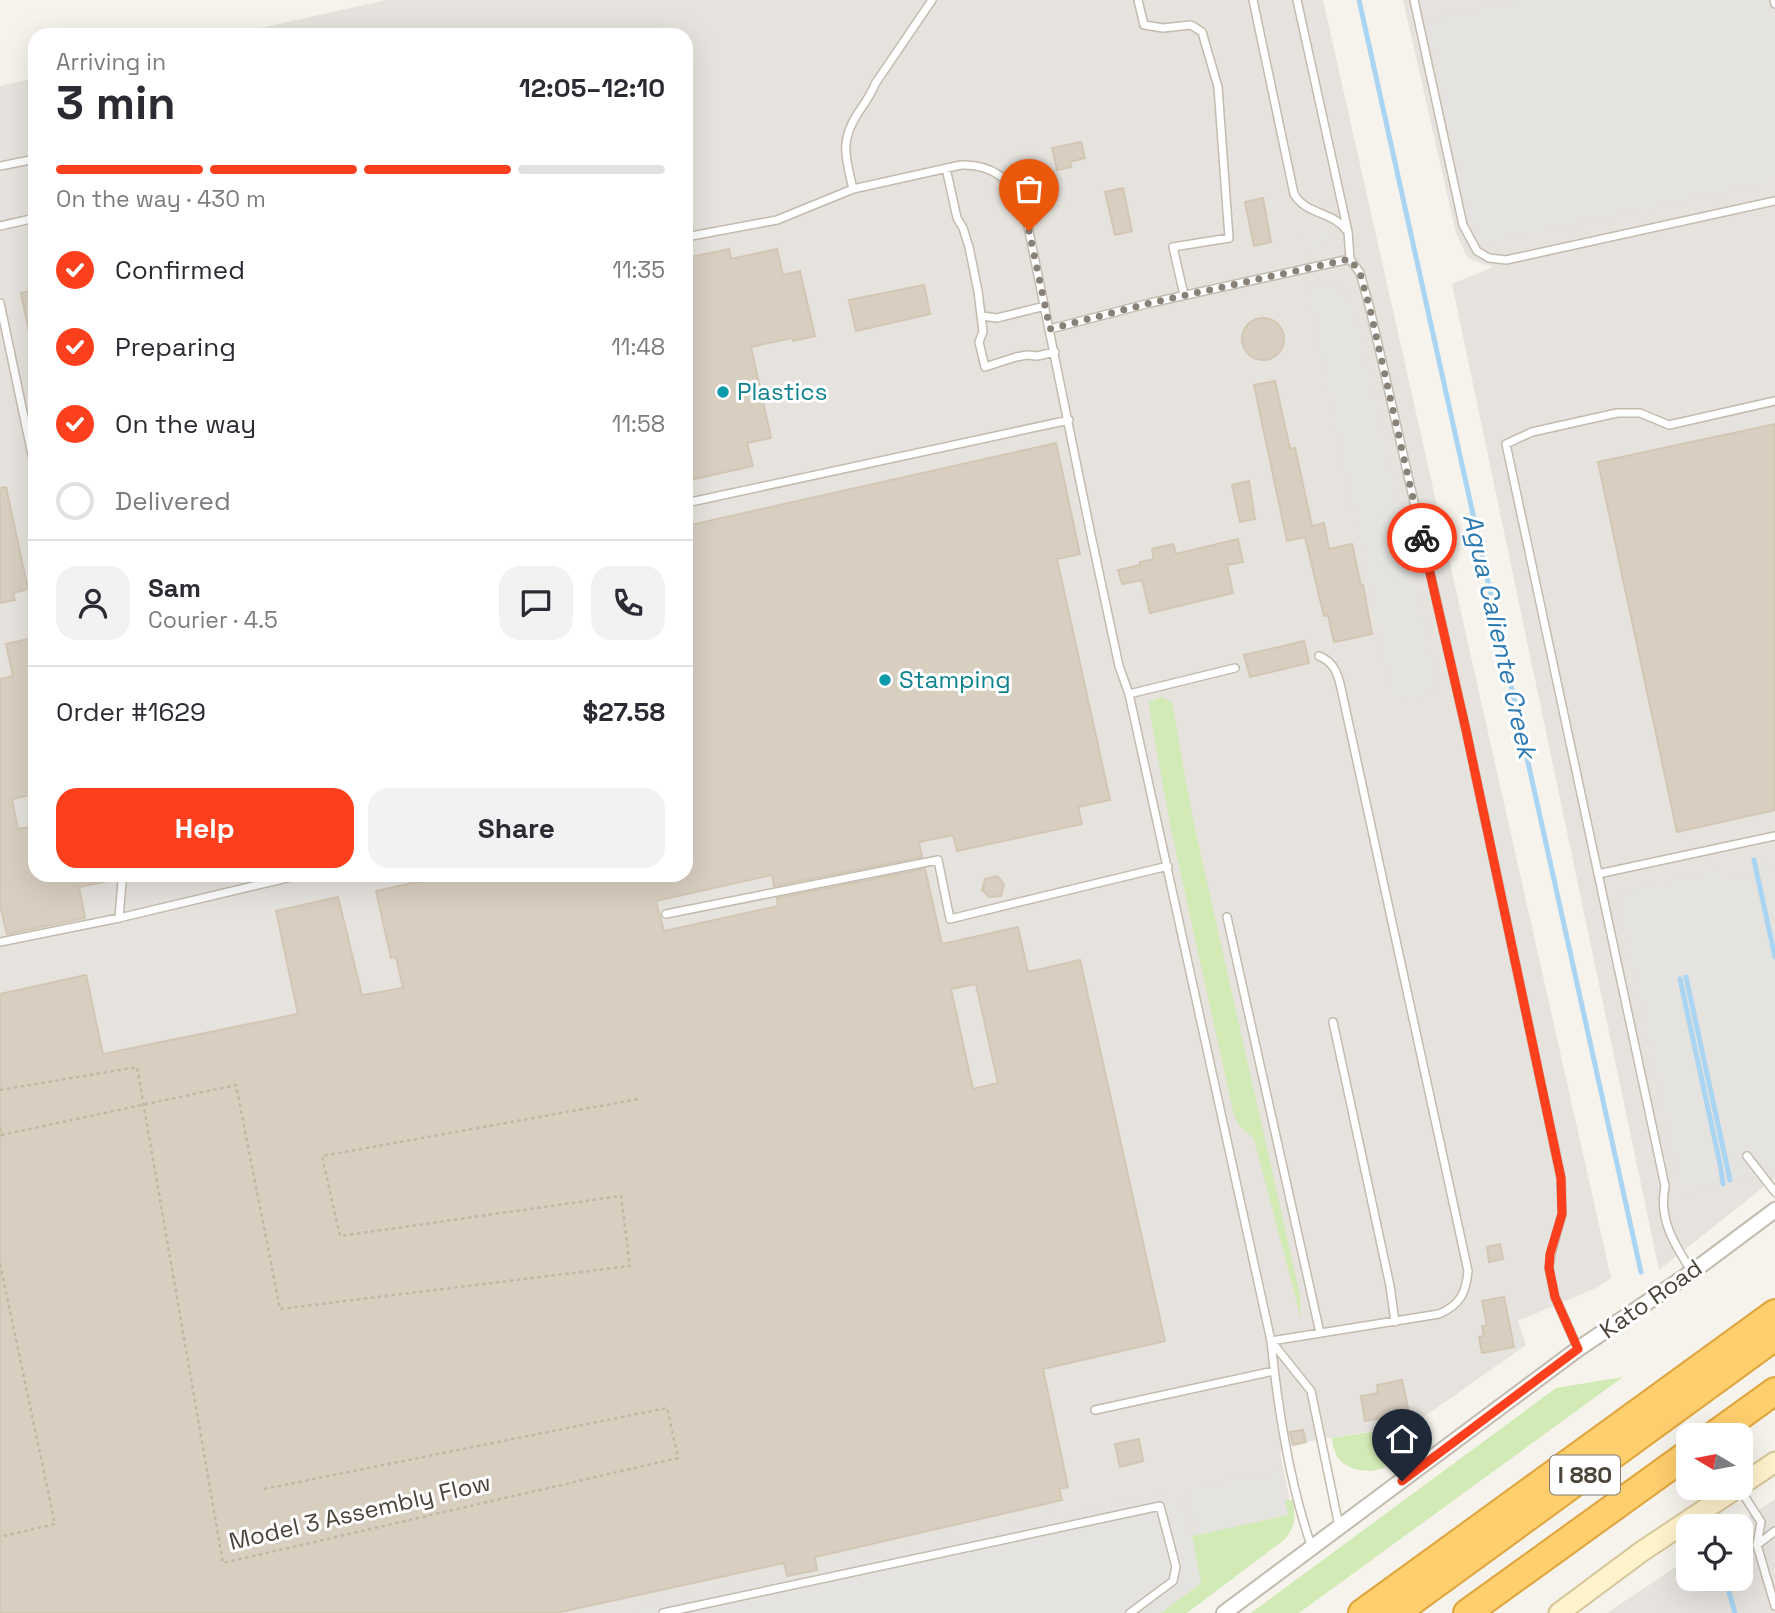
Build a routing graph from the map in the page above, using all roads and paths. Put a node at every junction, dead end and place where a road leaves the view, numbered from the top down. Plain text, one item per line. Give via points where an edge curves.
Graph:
1 (932, 0) edge
2 (1138, 0) edge
3 (1253, 0) edge
4 (1297, 0) edge
5 (1414, 0) edge
6 (28, 160) edge
7 (0, 166) edge
8 (946, 168) junction
9 (853, 190) junction
10 (1775, 201) edge
11 (28, 220) edge
12 (0, 226) edge
13 (1348, 232) junction
14 (693, 236) edge
15 (1350, 259) junction
16 (1184, 295) junction
17 (0, 303) edge
18 (1045, 306) junction
19 (982, 316) junction
20 (1050, 329) junction
21 (1055, 352) junction
22 (1775, 401) edge
23 (1069, 420) junction
24 (28, 437) edge
25 (693, 501) edge
26 (1319, 656) dead end
27 (1235, 668) dead end
28 (1129, 694) junction
29 (1775, 836) edge
30 (1168, 866) junction
31 (1598, 874) junction
32 (122, 882) edge
33 (271, 882) edge
34 (666, 914) dead end
35 (1227, 917) dead end
36 (119, 918) junction
37 (0, 942) edge
38 (1334, 1022) dead end
39 (0, 1090) edge
40 (639, 1099) dead end
41 (0, 1128) edge
42 (1747, 1156) dead end
43 (1775, 1192) edge
44 (1775, 1210) edge
45 (0, 1264) edge
46 (1692, 1272) junction
47 (1775, 1313) edge
48 (1395, 1322) junction
49 (1320, 1334) junction
50 (1775, 1337) edge
51 (1271, 1341) junction
52 (1578, 1349) junction
53 (1274, 1371) junction
54 (1775, 1391) edge
55 (1095, 1410) dead end
56 (1731, 1423) edge
57 (1406, 1432) dead end
58 (1676, 1462) edge
59 (1775, 1462) edge
60 (1423, 1465) junction
61 (1754, 1477) edge
62 (264, 1489) dead end
63 (1719, 1500) edge
64 (1747, 1500) edge
65 (1339, 1528) junction
66 (1775, 1531) edge
67 (0, 1537) edge
68 (1756, 1545) junction
69 (1312, 1548) junction
70 (1775, 1606) edge
71 (663, 1613) edge
72 (1130, 1613) edge
73 (1224, 1613) edge
74 (1362, 1613) edge
75 (1396, 1613) edge
76 (1467, 1613) edge
77 (1559, 1613) edge

1 - 9 lane via 849,127 845,152
2 - 16 lane via 1144,24 1163,28 1191,25 1202,32 1218,86 1229,238 1173,247
3 - 13 lane via 1294,194 1307,208 1331,216
4 - 13 lane
5 - 10 lane via 1459,210 1469,239 1483,256 1506,260
6 - 7 lane
8 - 9 lane
8 - 18 lane via 975,165 990,169 1016,191 1024,207
8 - 19 lane via 969,247
9 - 14 lane via 792,216
11 - 12 lane
13 - 15 lane
15 - 16 lane
15 - 52 lane via 1360,273 1376,336 1561,1178 1562,1214 1549,1268 1555,1297
16 - 20 lane
17 - 24 lane
18 - 19 lane via 997,318
18 - 20 lane
19 - 21 lane via 979,342 985,367
20 - 21 lane
21 - 23 lane
22 - 31 lane via 1670,425 1640,413 1617,413 1532,432 1506,444
23 - 25 lane
23 - 28 lane via 1116,653
26 - 48 lane via 1334,667 1341,688 1468,1272 1465,1291 1456,1305 1439,1314
27 - 28 lane
28 - 30 lane
29 - 31 lane
30 - 34 lane via 950,919 938,860
30 - 51 lane
31 - 46 lane via 1665,1186 1662,1200 1671,1239
32 - 36 lane
33 - 36 lane
35 - 49 lane
36 - 37 lane
38 - 48 lane
39 - 62 path, Model 3 Assembly Flow via 136,1067 223,1563 678,1458 667,1408
40 - 41 path via 322,1156 340,1236 621,1196 630,1266 279,1309 236,1085 1,1135
42 - 43 lane
44 - 46 street, Kato Road
45 - 67 path via 55,1524
46 - 52 street, Kato Road
47 - 74 highway, I 880
48 - 49 lane
49 - 51 lane
50 - 75 highway, I 880
51 - 53 lane
51 - 65 lane via 1311,1391
52 - 60 street, Kato Road
53 - 55 lane
53 - 69 lane
54 - 56 highway
57 - 60 lane
58 - 76 highway, I 880
59 - 61 street
60 - 65 street, Kato Road
63 - 77 street
64 - 68 lane via 1760,1522
65 - 69 street, Kato Road
66 - 68 lane
68 - 70 lane
69 - 73 street, Kato Road
71 - 72 lane via 1160,1506 1176,1567 1173,1581

